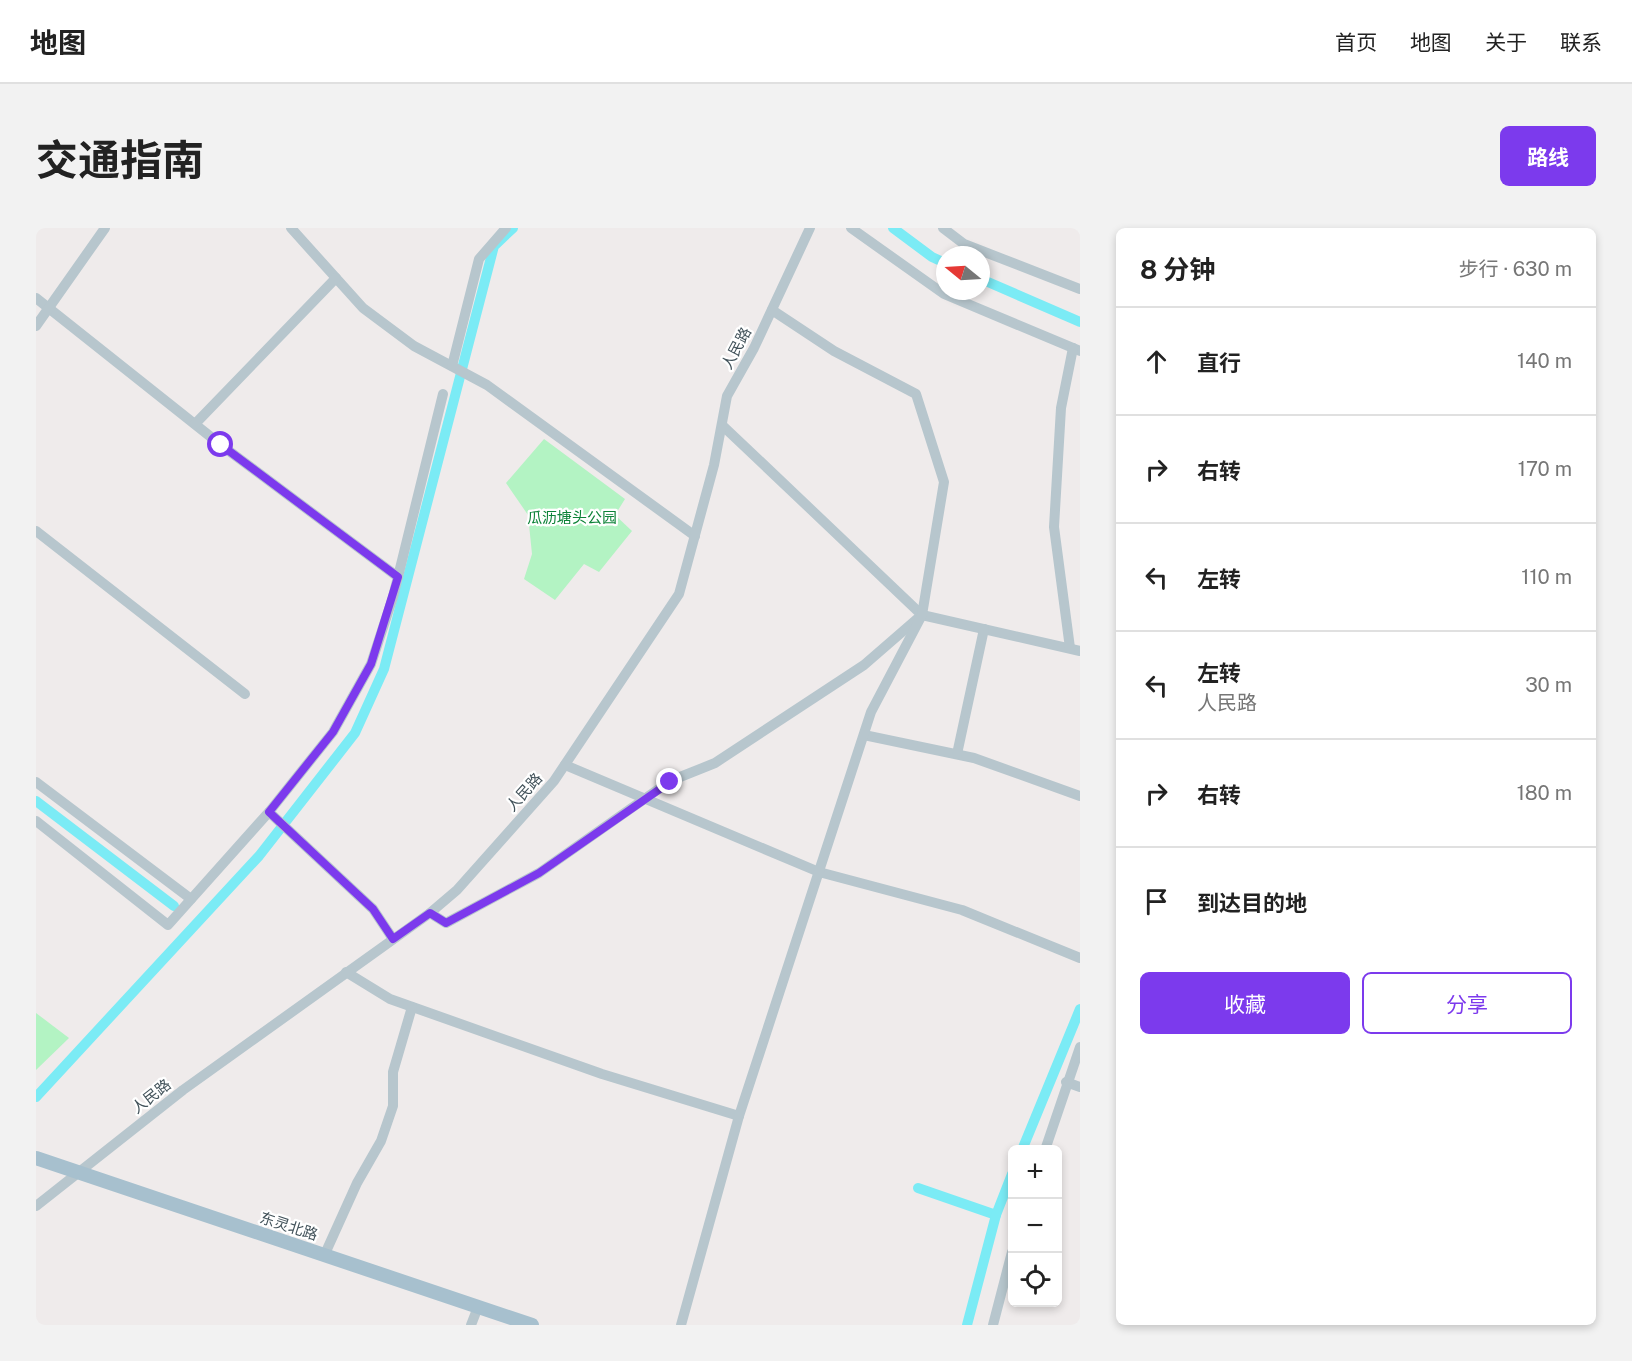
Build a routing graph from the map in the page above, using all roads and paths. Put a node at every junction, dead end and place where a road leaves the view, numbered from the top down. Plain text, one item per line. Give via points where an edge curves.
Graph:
1 (105, 228) edge
2 (291, 228) edge
3 (810, 228) edge
4 (851, 228) edge
5 (943, 228) edge
6 (503, 229) edge
7 (336, 278) junction
8 (1080, 289) edge
9 (36, 298) edge
10 (49, 308) junction
11 (772, 310) junction
12 (36, 326) edge
13 (1076, 349) edge
14 (446, 363) junction
15 (443, 394) dead end
16 (195, 424) junction
17 (722, 425) junction
18 (36, 531) edge
19 (695, 536) junction
20 (398, 577) junction
21 (922, 615) junction
22 (984, 629) junction
23 (1075, 650) edge
24 (245, 694) dead end
25 (864, 735) junction
26 (957, 754) junction
27 (565, 765) junction
28 (36, 782) edge
29 (1080, 796) edge
30 (644, 800) junction
31 (269, 813) junction
32 (36, 821) edge
33 (819, 872) junction
34 (191, 899) junction
35 (430, 913) junction
36 (393, 939) junction
37 (1080, 958) edge
38 (346, 972) junction
39 (412, 1007) junction
40 (1080, 1047) edge
41 (1066, 1082) junction
42 (1080, 1087) edge
43 (739, 1116) junction
44 (1046, 1145) edge
45 (36, 1158) edge
46 (78, 1173) junction
47 (36, 1206) edge
48 (1012, 1253) edge
49 (324, 1256) junction
50 (478, 1307) junction
51 (471, 1325) edge
52 (532, 1325) edge
53 (681, 1325) edge
54 (993, 1325) edge

1 - 10 street
2 - 7 street
3 - 11 street, 人民路
4 - 13 street via 944,294
5 - 8 street via 964,244
6 - 14 street via 479,259
7 - 14 street via 363,308 414,346
7 - 16 street
9 - 10 street
10 - 12 street
10 - 16 street
11 - 17 street, 人民路 via 727,396
11 - 21 street via 834,351 916,394 944,482
13 - 23 street via 1061,408 1054,527
14 - 19 street via 482,382
15 - 20 street
16 - 20 street
17 - 19 street, 人民路
17 - 21 street
18 - 24 street
19 - 27 street, 人民路 via 680,594
20 - 31 street via 371,664 333,732
21 - 22 street
21 - 25 street via 871,712
21 - 30 street via 864,665 715,763 670,782
22 - 23 street
22 - 26 street
25 - 26 street
25 - 33 street
26 - 29 street
27 - 30 street
27 - 35 street, 人民路 via 457,890
28 - 34 street
30 - 33 street
30 - 35 street via 539,873 446,923
31 - 34 street
31 - 36 street via 373,909
32 - 34 street via 168,925
33 - 37 street via 962,910
33 - 43 street
35 - 36 street, 人民路
36 - 38 street, 人民路
38 - 39 street via 390,999
38 - 46 street, 人民路 via 183,1090
39 - 43 street via 602,1074
39 - 49 street via 393,1072 393,1106 381,1141
40 - 41 street
41 - 42 street
41 - 44 street
43 - 53 street
45 - 46 main road, 东灵北路
46 - 47 street, 人民路
46 - 49 main road, 东灵北路
48 - 54 street
49 - 50 main road, 东灵北路
50 - 51 street
50 - 52 main road, 东灵北路

